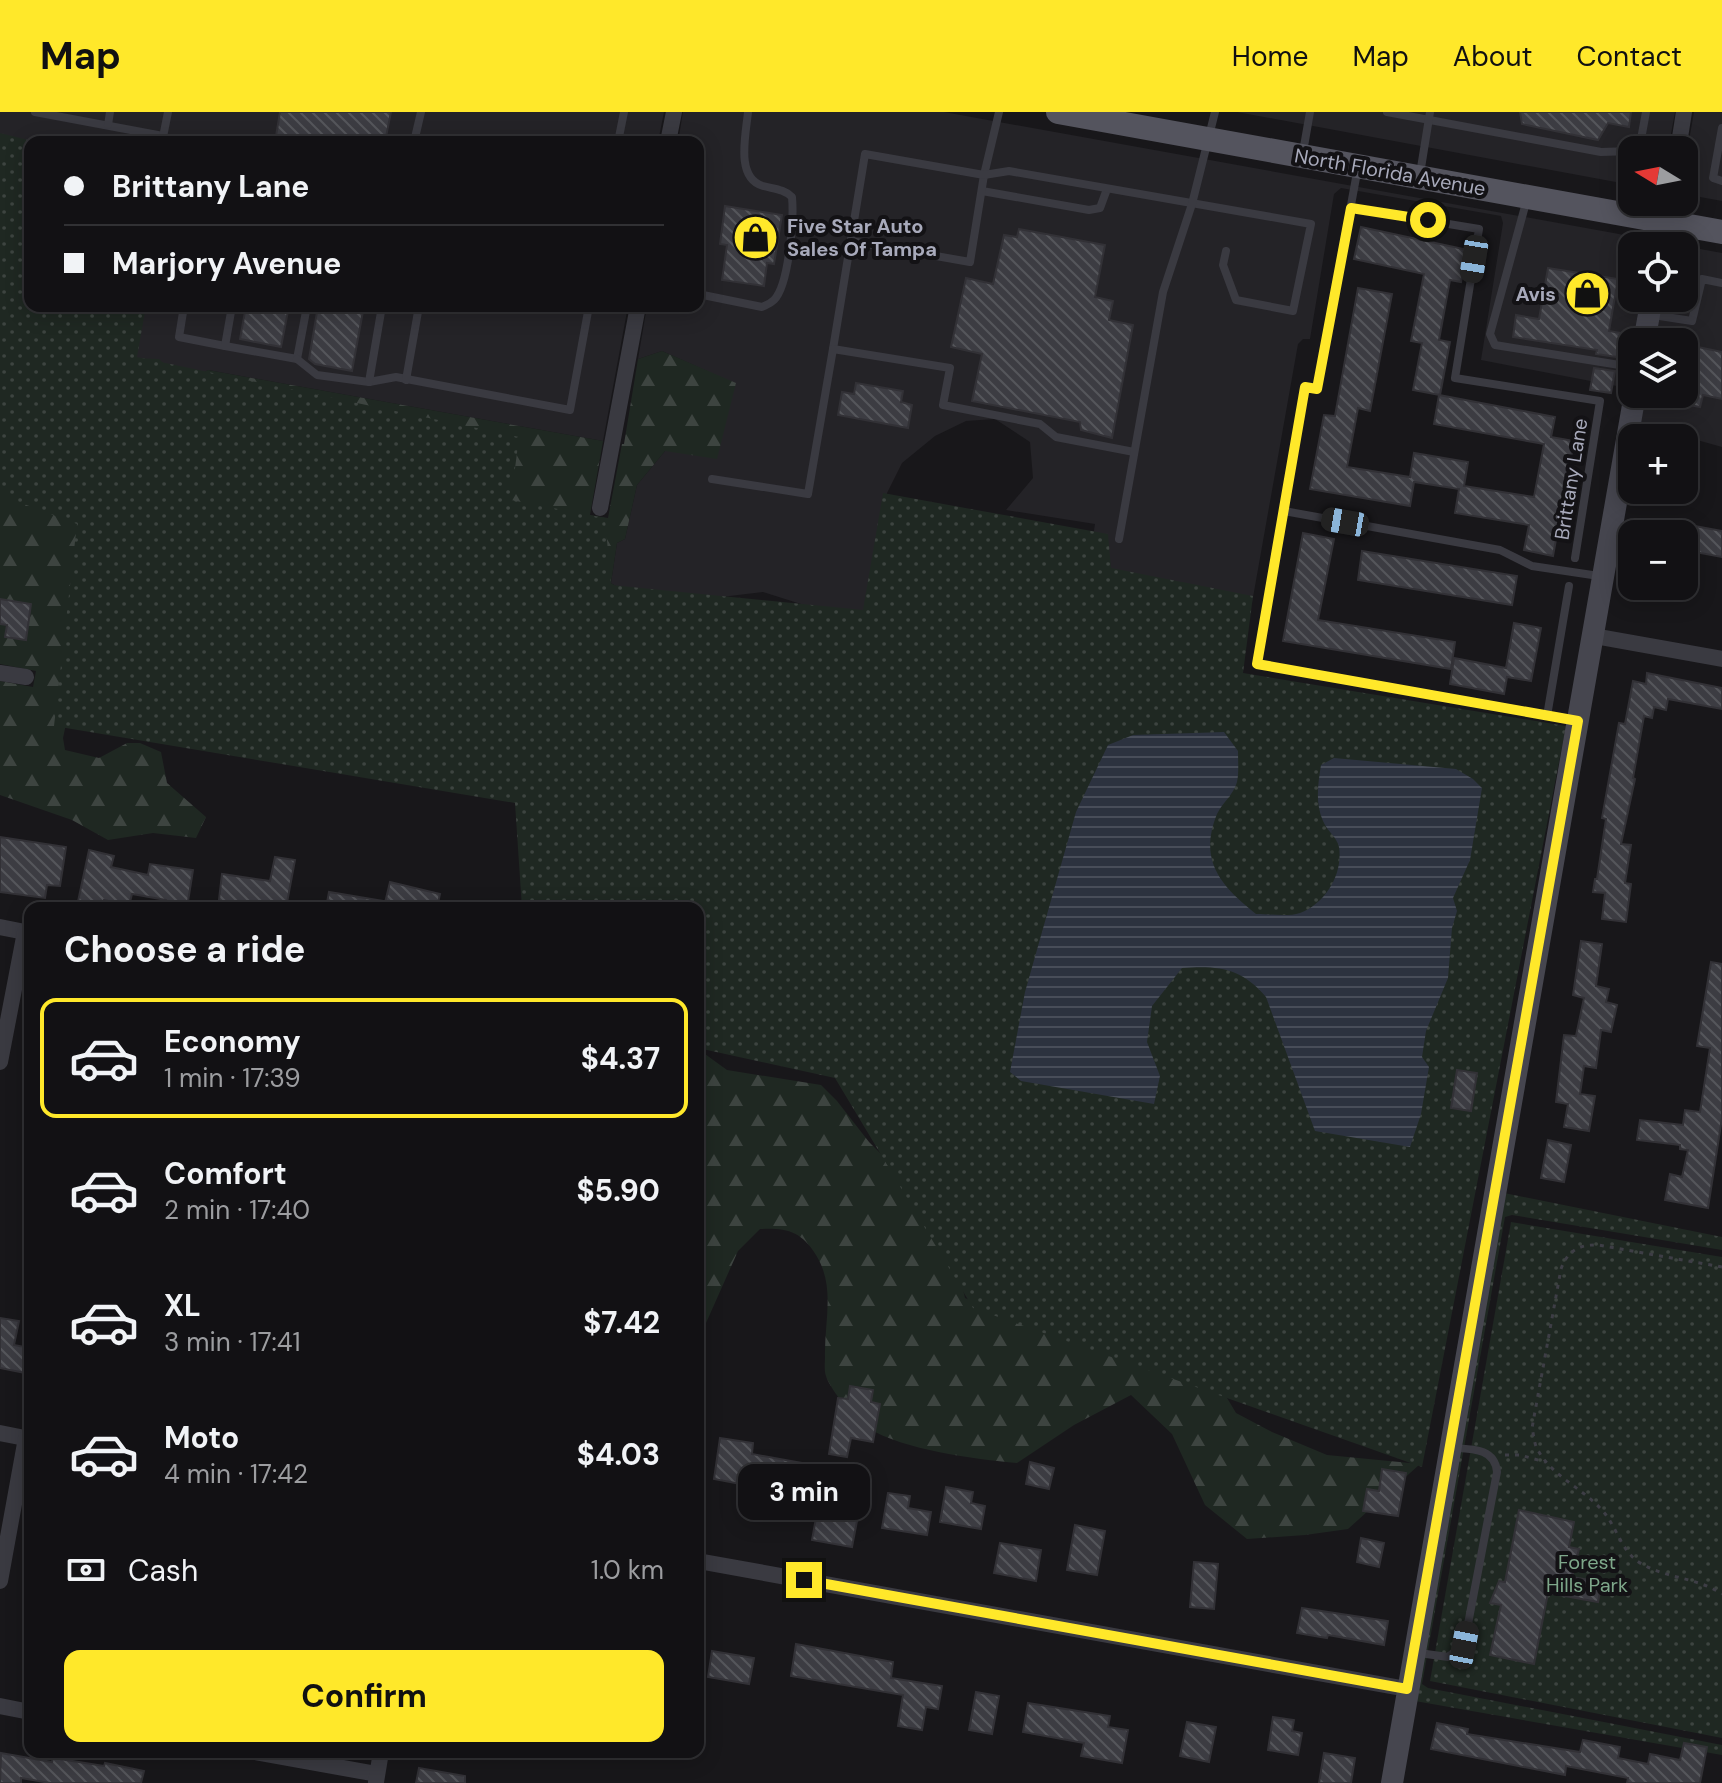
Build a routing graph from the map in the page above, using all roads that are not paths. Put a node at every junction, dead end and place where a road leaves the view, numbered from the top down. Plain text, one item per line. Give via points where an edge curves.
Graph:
1 (35, 112) edge
2 (110, 112) edge
3 (168, 112) edge
4 (421, 112) edge
5 (624, 112) edge
6 (674, 112) edge
7 (748, 112) edge
8 (999, 112) edge
9 (1215, 112) edge
10 (1310, 112) edge
11 (1387, 112) edge
12 (1646, 112) edge
13 (1684, 112) edge
14 (50, 113) edge
15 (1066, 113) edge
16 (1430, 116) edge
17 (108, 125) junction
18 (1722, 128) edge
19 (151, 136) edge
20 (164, 136) edge
21 (415, 136) edge
22 (619, 136) edge
23 (669, 136) edge
24 (1642, 136) edge
25 (1680, 136) edge
26 (1210, 140) junction
27 (1618, 151) edge
28 (1302, 156) junction
29 (1358, 166) junction
30 (984, 175) junction
31 (1419, 178) junction
32 (1722, 181) edge
33 (1107, 189) junction
34 (982, 191) junction
35 (1528, 197) junction
36 (1192, 204) junction
37 (1351, 208) junction
38 (1664, 223) edge
39 (1722, 232) edge
40 (851, 241) junction
41 (1226, 251) dead end
42 (1722, 283) edge
43 (704, 295) edge
44 (1698, 296) edge
45 (183, 312) edge
46 (231, 312) edge
47 (306, 312) edge
48 (381, 312) edge
49 (418, 312) edge
50 (588, 312) edge
51 (637, 312) edge
52 (1667, 312) edge
53 (1694, 312) edge
54 (225, 346) junction
55 (833, 349) junction
56 (297, 359) junction
57 (1618, 365) edge
58 (406, 380) junction
59 (369, 382) junction
60 (1633, 408) edge
61 (1134, 452) junction
62 (712, 479) dead end
63 (600, 508) dead end
64 (1284, 511) junction
65 (1119, 539) dead end
66 (1575, 558) dead end
67 (1604, 577) junction
68 (1569, 586) dead end
69 (1594, 636) junction
70 (1722, 659) edge
71 (0, 673) edge
72 (26, 677) dead end
73 (1547, 716) junction
74 (1578, 721) junction
75 (0, 927) edge
76 (24, 931) edge
77 (24, 951) edge
78 (0, 1062) edge
79 (0, 1433) edge
80 (24, 1438) edge
81 (1450, 1448) junction
82 (24, 1459) edge
83 (704, 1562) edge
84 (0, 1581) edge
85 (1414, 1652) junction
86 (1407, 1689) junction
87 (0, 1706) edge
88 (24, 1711) edge
89 (283, 1758) edge
90 (380, 1758) edge
91 (376, 1778) edge
92 (1392, 1783) edge

1 - 14 lane
2 - 17 lane
3 - 20 lane
4 - 21 lane
5 - 22 lane
6 - 23 street
7 - 43 lane via 747,174 757,184 792,197 782,283 774,300 762,307
8 - 30 lane
9 - 26 lane
10 - 28 lane
11 - 16 lane
12 - 24 lane
13 - 25 street
14 - 17 lane
15 - 26 main road, North Florida Avenue
16 - 27 lane
16 - 31 lane
17 - 19 lane
18 - 32 lane via 1713,178
26 - 28 main road, North Florida Avenue
26 - 36 lane
28 - 29 main road, North Florida Avenue
29 - 31 main road, North Florida Avenue
29 - 37 lane
30 - 33 lane via 1009,171
30 - 34 lane
30 - 40 lane via 865,154
31 - 35 main road, North Florida Avenue
33 - 34 lane via 1100,208 1089,210
33 - 36 lane
34 - 40 lane via 970,262
35 - 38 main road, North Florida Avenue
35 - 57 lane via 1490,334 1495,345
36 - 41 lane via 1311,224 1293,311 1236,300 1223,265
36 - 61 lane via 1163,292
37 - 64 lane via 1317,389 1305,387
37 - 66 lane, Brittany Lane via 1479,229 1455,378 1600,401
38 - 39 main road, North Florida Avenue
40 - 55 lane
42 - 44 lane via 1702,279
45 - 54 lane via 179,337
46 - 54 lane
47 - 56 lane
48 - 59 lane
49 - 58 lane
50 - 58 lane via 570,410
51 - 63 street
52 - 53 lane via 1692,321
54 - 56 lane
55 - 61 lane via 950,368 943,405 1040,424 1056,437
55 - 62 lane via 808,494
56 - 59 lane via 317,375
58 - 59 lane
60 - 67 street
61 - 65 lane
64 - 67 lane via 1500,550 1532,566
64 - 73 lane via 1257,664
67 - 69 street
68 - 73 lane
69 - 70 street
69 - 74 street
71 - 72 street
73 - 74 lane
74 - 81 street
75 - 76 street
77 - 78 street
79 - 80 street
81 - 85 street
81 - 85 lane via 1481,1451 1495,1460 1497,1472 1464,1645 1448,1657
82 - 84 street
83 - 86 street
85 - 86 street
86 - 92 street
87 - 88 street
89 - 91 street
90 - 91 street

